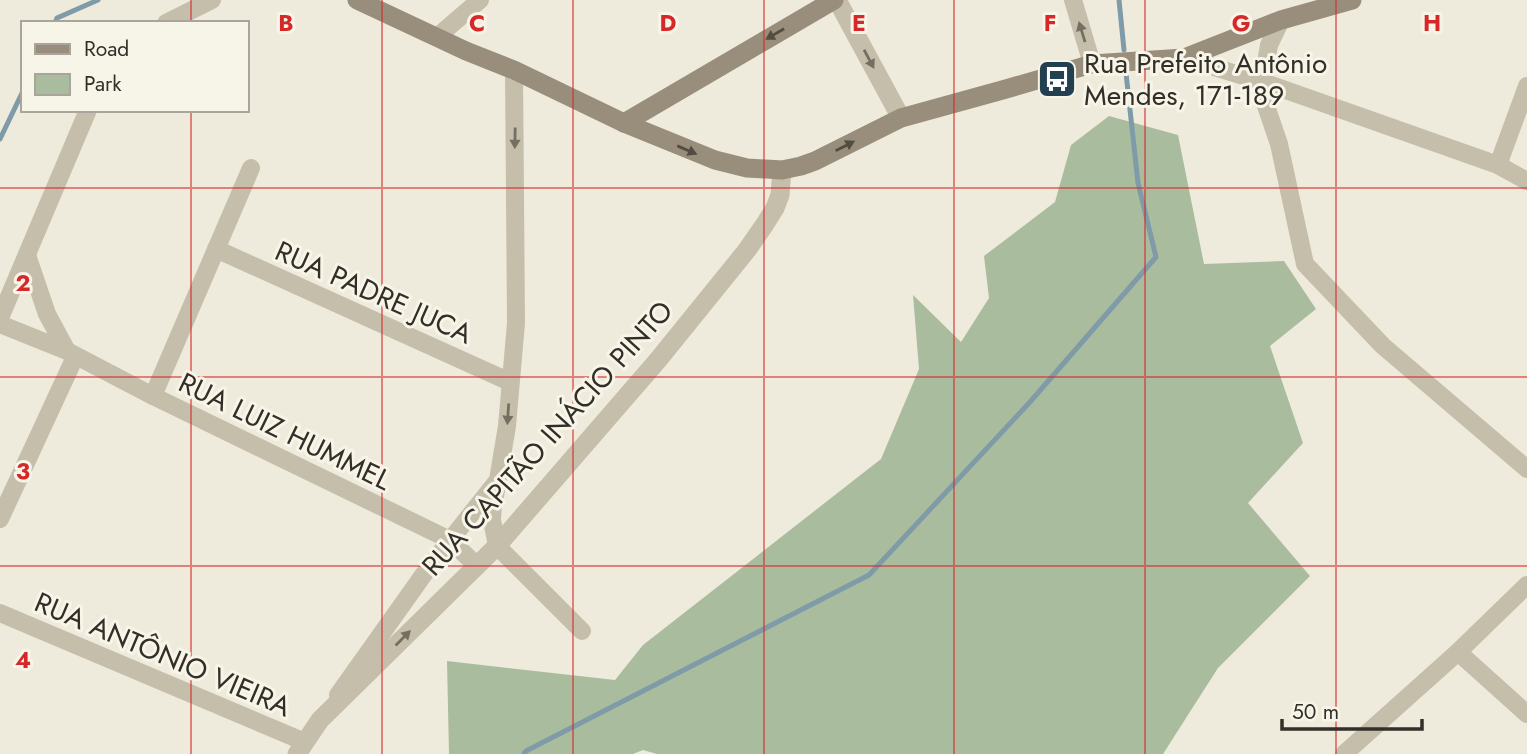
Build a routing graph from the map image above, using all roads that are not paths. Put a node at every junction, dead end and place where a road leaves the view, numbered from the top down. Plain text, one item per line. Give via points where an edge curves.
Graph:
1 (212, 0) edge
2 (357, 0) edge
3 (480, 0) edge
4 (836, 0) edge
5 (1073, 0) edge
6 (1352, 0) edge
7 (1281, 20) junction
8 (170, 21) edge
9 (437, 37) junction
10 (1184, 58) junction
11 (1092, 64) junction
12 (514, 70) junction
13 (1263, 82) junction
14 (1527, 86) edge
15 (87, 112) edge
16 (901, 118) junction
17 (624, 123) junction
18 (1498, 165) junction
19 (251, 168) dead end
20 (782, 170) junction
21 (1527, 181) edge
22 (216, 250) junction
23 (27, 255) junction
24 (0, 318) edge
25 (0, 324) edge
26 (71, 354) junction
27 (510, 382) junction
28 (152, 396) junction
29 (1527, 470) edge
30 (498, 480) junction
31 (0, 519) edge
32 (450, 540) junction
33 (496, 546) junction
34 (476, 565) junction
35 (1527, 585) edge
36 (0, 613) edge
37 (582, 631) dead end
38 (1458, 652) junction
39 (1527, 714) edge
40 (320, 720) junction
41 (301, 748) edge
42 (1344, 754) edge

1 - 8 street
2 - 9 main road
3 - 9 street
4 -> 16 street
4 -> 17 main road
11 -> 5 street
6 - 7 main road
7 - 10 main road
7 - 13 street via 1269,45
9 - 12 main road
10 - 11 main road
10 - 13 street
11 - 16 main road
12 - 17 main road
12 -> 27 street via 516,323
13 - 18 street
13 - 29 street via 1305,264 1383,346
14 - 18 street
15 - 23 street
20 -> 16 main road via 815,161
17 -> 20 main road via 715,160
18 - 21 street
19 - 22 street
20 - 33 street, RUA CAPITÃO INÁCIO PINTO via 775,208 747,250 659,360
22 - 27 street, RUA PADRE JUCA
22 - 28 street
23 - 24 street
23 - 26 street via 47,314
25 - 26 street, RUA LUIZ HUMMEL
26 - 28 street, RUA LUIZ HUMMEL
26 - 31 street
27 -> 30 street
28 - 32 street, RUA LUIZ HUMMEL
30 - 32 street
30 - 33 street via 492,513
32 - 34 street, RUA LUIZ HUMMEL
32 - 40 street
33 - 34 street, RUA CAPITÃO INÁCIO PINTO
33 - 37 street
40 -> 34 street, RUA CAPITÃO INÁCIO PINTO
35 - 38 street
36 - 41 street, RUA ANTÔNIO VIEIRA
38 - 39 street
38 - 42 street
40 - 41 street, RUA CAPITÃO INÁCIO PINTO

